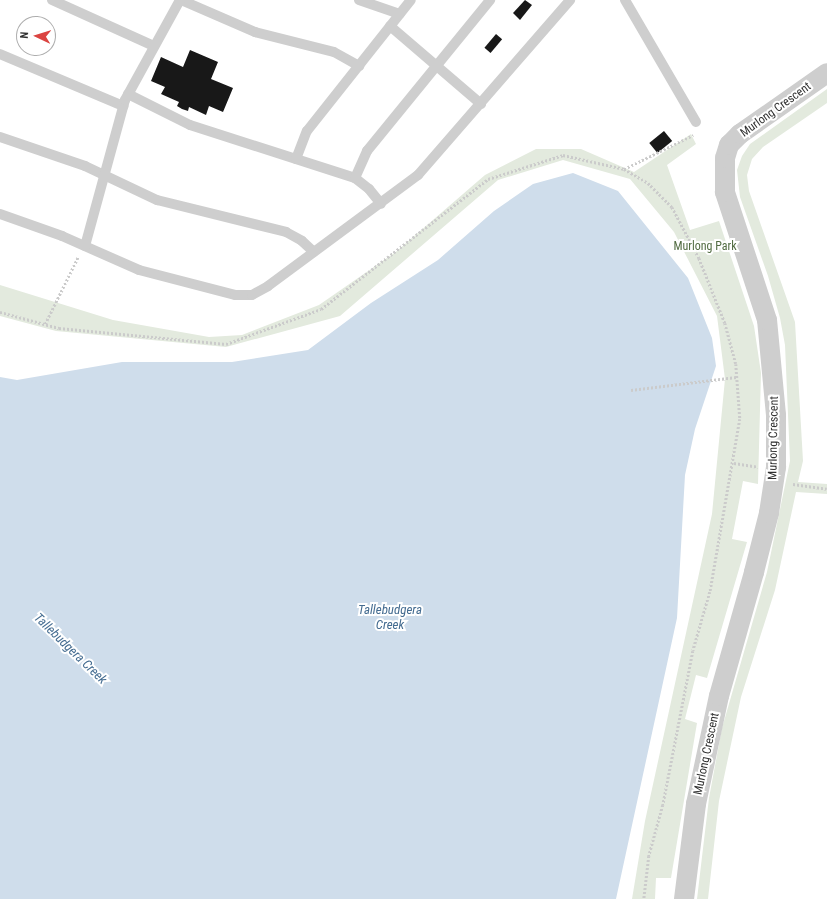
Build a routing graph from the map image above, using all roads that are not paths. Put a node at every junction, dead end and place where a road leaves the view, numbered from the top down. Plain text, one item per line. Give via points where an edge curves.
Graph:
1 (52, 0) edge
2 (181, 0) edge
3 (359, 0) edge
4 (411, 0) edge
5 (490, 0) edge
6 (570, 0) edge
7 (625, 0) edge
8 (400, 14) junction
9 (390, 26) junction
10 (154, 46) junction
11 (0, 54) edge
12 (435, 65) junction
13 (359, 66) junction
14 (827, 73) edge
15 (128, 94) junction
16 (481, 104) junction
17 (122, 106) junction
18 (696, 122) dead end
19 (0, 136) edge
20 (296, 159) junction
21 (104, 174) junction
22 (354, 178) junction
23 (381, 204) junction
24 (0, 214) edge
25 (84, 246) junction
26 (314, 252) junction
27 (684, 899) edge

1 - 10 lane
2 - 10 lane
2 - 13 lane via 203,12 255,32 334,52
3 - 8 lane
4 - 8 lane
5 - 12 lane
6 - 16 lane
7 - 18 lane
8 - 9 lane
9 - 12 lane
9 - 13 lane
10 - 15 lane
11 - 17 lane
12 - 16 lane
12 - 22 lane via 367,151
13 - 20 lane via 307,131
14 - 27 street, Murlong Crescent via 740,134 729,145 725,158 725,192 767,320 776,415 776,467 769,513 756,565 718,696 696,804
15 - 17 lane
15 - 20 lane via 177,120
16 - 23 lane via 418,175
17 - 21 lane
19 - 21 lane
20 - 22 lane
21 - 25 lane
21 - 26 lane via 157,200 286,232
22 - 23 lane via 369,188
23 - 26 lane
24 - 25 lane
25 - 26 lane via 139,270 241,296 259,292

